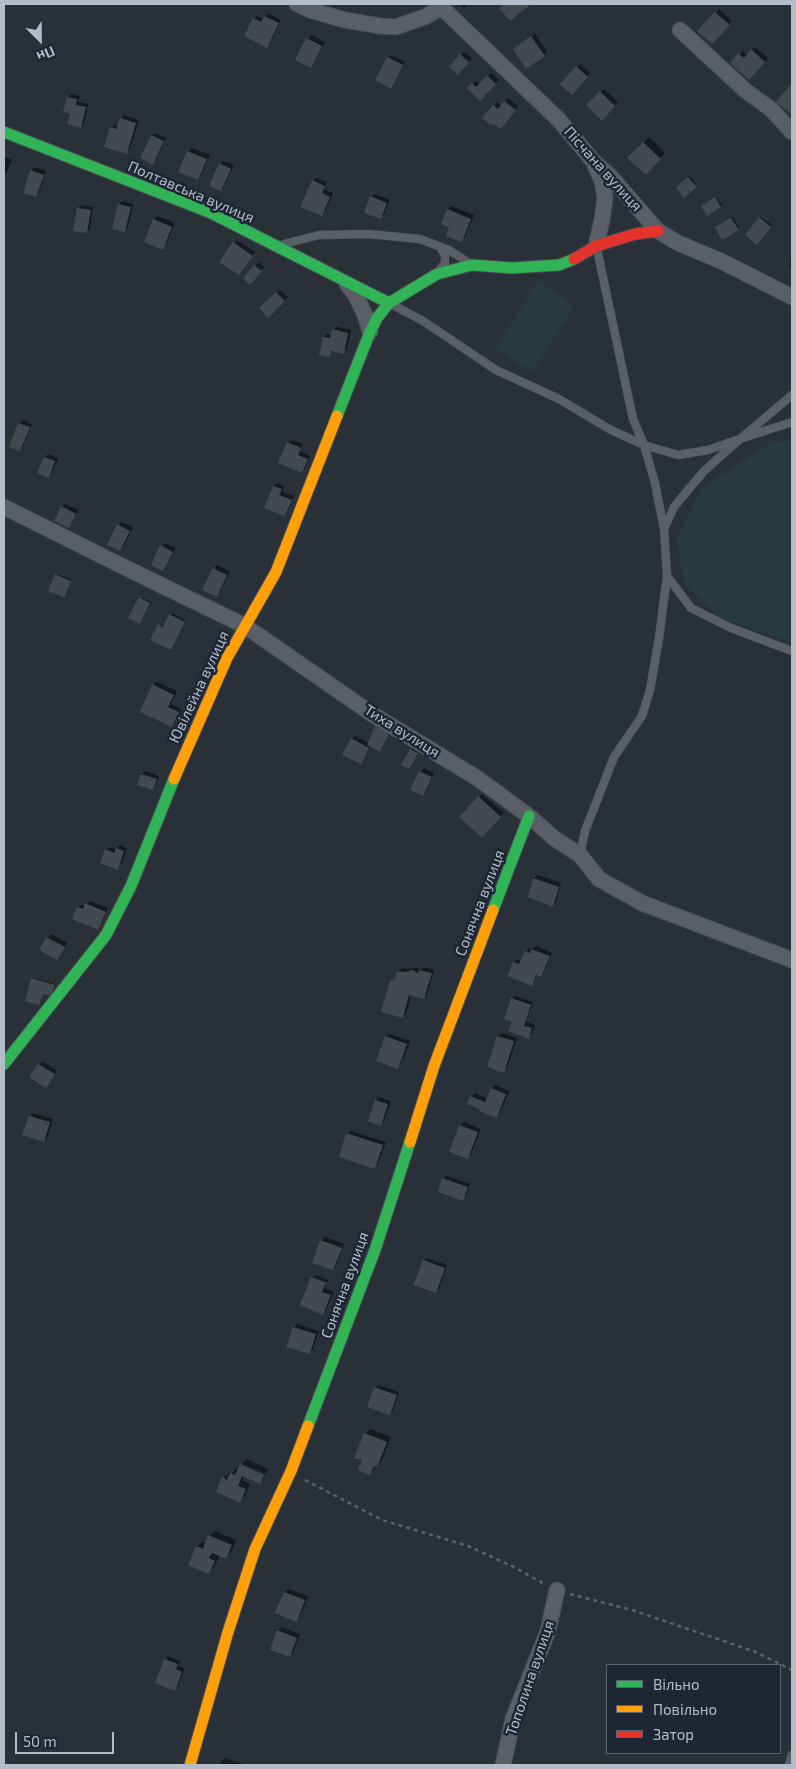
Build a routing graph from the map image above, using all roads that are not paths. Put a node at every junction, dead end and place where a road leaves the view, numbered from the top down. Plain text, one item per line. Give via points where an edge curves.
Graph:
1 (297, 4) edge
2 (440, 5) edge
3 (680, 30) dead end
4 (4, 132) edge
5 (792, 132) edge
6 (594, 162) junction
7 (658, 231) junction
8 (275, 246) junction
9 (596, 246) junction
10 (440, 247) junction
11 (472, 265) junction
12 (436, 274) junction
13 (345, 281) junction
14 (792, 297) edge
15 (389, 303) junction
16 (370, 332) junction
17 (792, 395) edge
18 (792, 422) edge
19 (740, 439) junction
20 (644, 445) junction
21 (4, 506) edge
22 (664, 529) junction
23 (667, 576) junction
24 (245, 626) junction
25 (792, 651) edge
26 (529, 816) junction
27 (580, 855) junction
28 (792, 960) edge
29 (4, 1064) edge
30 (557, 1590) road end
31 (792, 1755) edge
32 (190, 1765) edge
33 (503, 1765) edge
34 (789, 1765) edge

1 - 2 street via 345,20 396,27 427,16
2 - 6 street, Пісчана вулиця via 559,120
3 - 5 street via 746,91 772,110
4 - 8 street, Полтавська вулиця via 211,213
6 - 7 street, Пісчана вулиця
6 - 9 street via 605,198
7 - 9 street
7 - 14 street, Пісчана вулиця
8 - 10 lane via 319,235 368,234 420,239
8 - 13 street, Полтавська вулиця
9 - 11 street via 560,265 512,268
9 - 20 lane via 633,419
10 - 11 lane
10 - 12 lane via 445,263
11 - 12 street
12 - 15 street
13 - 15 street, Полтавська вулиця
13 - 16 street via 356,296
15 - 16 street, Ювілейна вулиця
15 - 20 lane via 423,321 496,370 559,399 611,430
16 - 24 street, Ювілейна вулиця via 276,572
17 - 19 lane
18 - 19 lane
19 - 20 lane via 708,450 678,455
19 - 22 lane via 704,471 674,507
20 - 22 lane
21 - 24 street, Тиха вулиця
22 - 23 lane
23 - 25 lane via 691,608 731,628
23 - 27 lane via 650,690 642,716 614,757
24 - 26 street, Тиха вулиця via 372,714 477,778
24 - 29 street, Ювілейна вулиця via 218,677 131,886 106,935
26 - 27 street, Тиха вулиця
26 - 32 street, Сонячна вулиця via 434,1066 375,1250 291,1472 255,1549
27 - 28 street, Тиха вулиця via 599,878 642,903
30 - 33 street, Тополина вулиця via 548,1631 513,1719
31 - 34 lane

